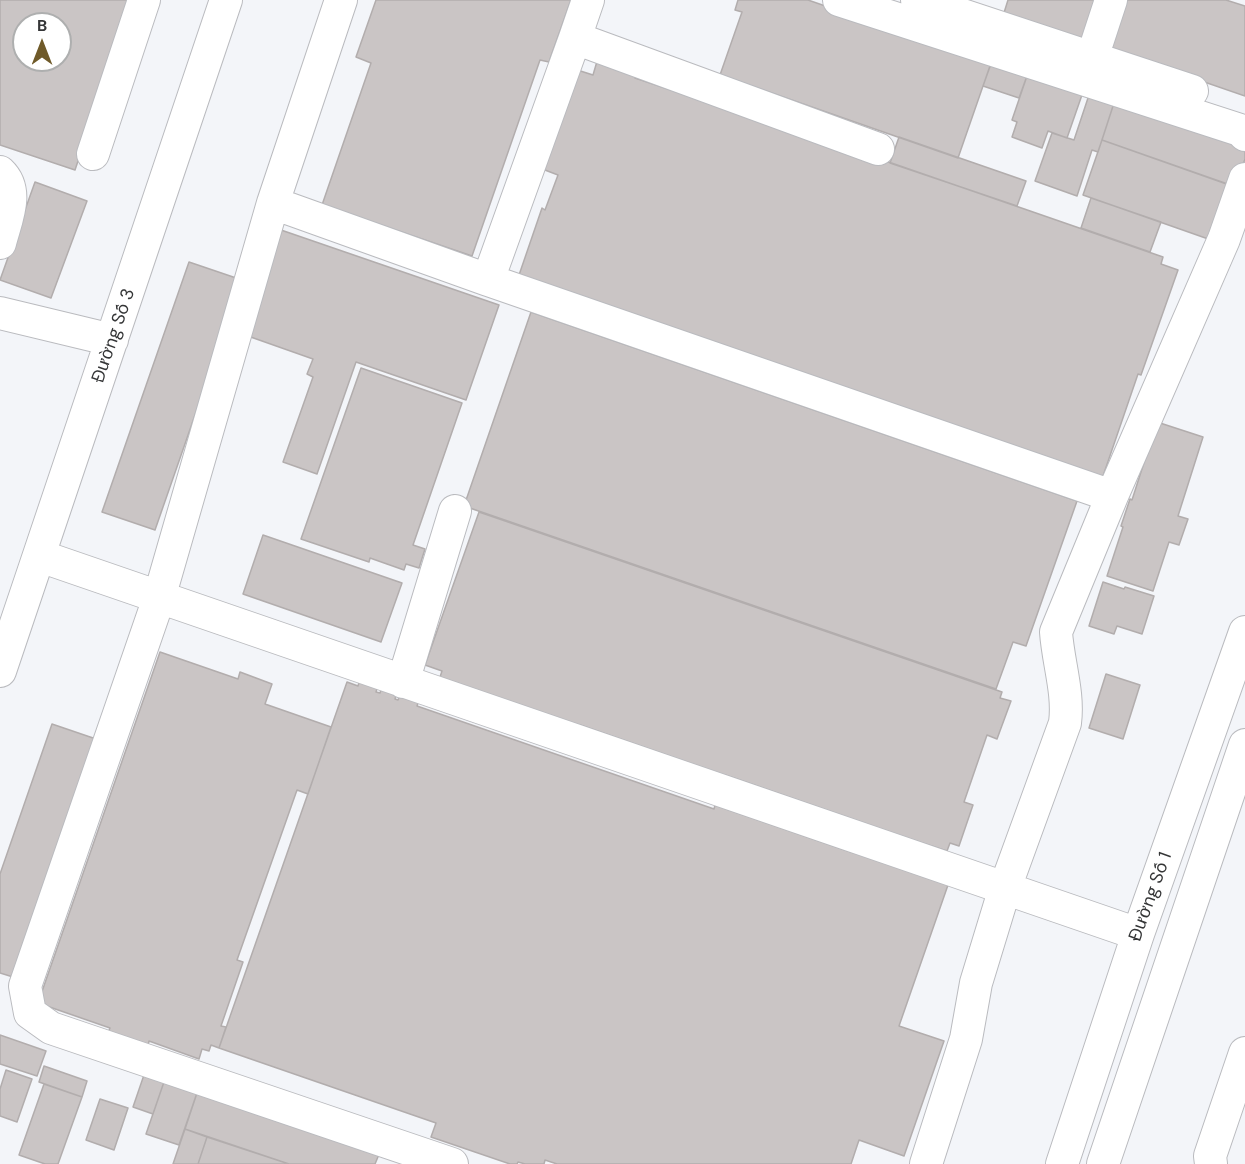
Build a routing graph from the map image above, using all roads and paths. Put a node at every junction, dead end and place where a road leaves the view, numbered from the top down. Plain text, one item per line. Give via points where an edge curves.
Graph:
1 (144, 0) edge
2 (226, 0) edge
3 (341, 0) edge
4 (588, 0) edge
5 (839, 0) edge
6 (917, 0) edge
7 (1111, 0) edge
8 (576, 38) junction
9 (1092, 58) junction
10 (1245, 109) edge
11 (1245, 135) edge
12 (878, 149) dead end
13 (93, 154) dead end
14 (0, 172) edge
15 (1245, 179) edge
16 (273, 203) junction
17 (0, 243) edge
18 (488, 280) junction
19 (0, 313) edge
20 (112, 340) junction
21 (1112, 495) junction
22 (455, 511) dead end
23 (39, 556) junction
24 (159, 598) junction
25 (1245, 632) edge
26 (0, 670) edge
27 (403, 682) junction
28 (1245, 745) edge
29 (1192, 784) junction
30 (1236, 799) edge
31 (1005, 888) junction
32 (1138, 934) junction
33 (1245, 1053) edge
34 (452, 1164) edge
35 (926, 1164) edge
36 (1062, 1164) edge
37 (1103, 1164) edge
38 (1211, 1164) edge

1 - 13 street
2 - 20 street, Đường Số 3
3 - 16 street
4 - 8 street
5 - 11 street via 1240,130
6 - 9 street
7 - 9 street
8 - 12 street
8 - 18 street
9 - 10 street
14 - 17 street via 12,198
15 - 21 street via 1224,239
16 - 18 street
16 - 24 street
18 - 21 street
19 - 20 street
20 - 23 street, Đường Số 3
21 - 31 street via 1056,632 1067,708 1065,723
22 - 27 street
23 - 24 street
23 - 26 street, Đường Số 3
24 - 27 street
24 - 34 street via 26,986 30,1013 51,1028
25 - 29 street, Đường Số 1
27 - 31 street
28 - 30 street
29 - 30 street
29 - 32 street, Đường Số 1
30 - 37 street
31 - 32 street
31 - 35 street via 976,983 966,1039
32 - 36 street, Đường Số 1
33 - 38 street via 1210,1156

